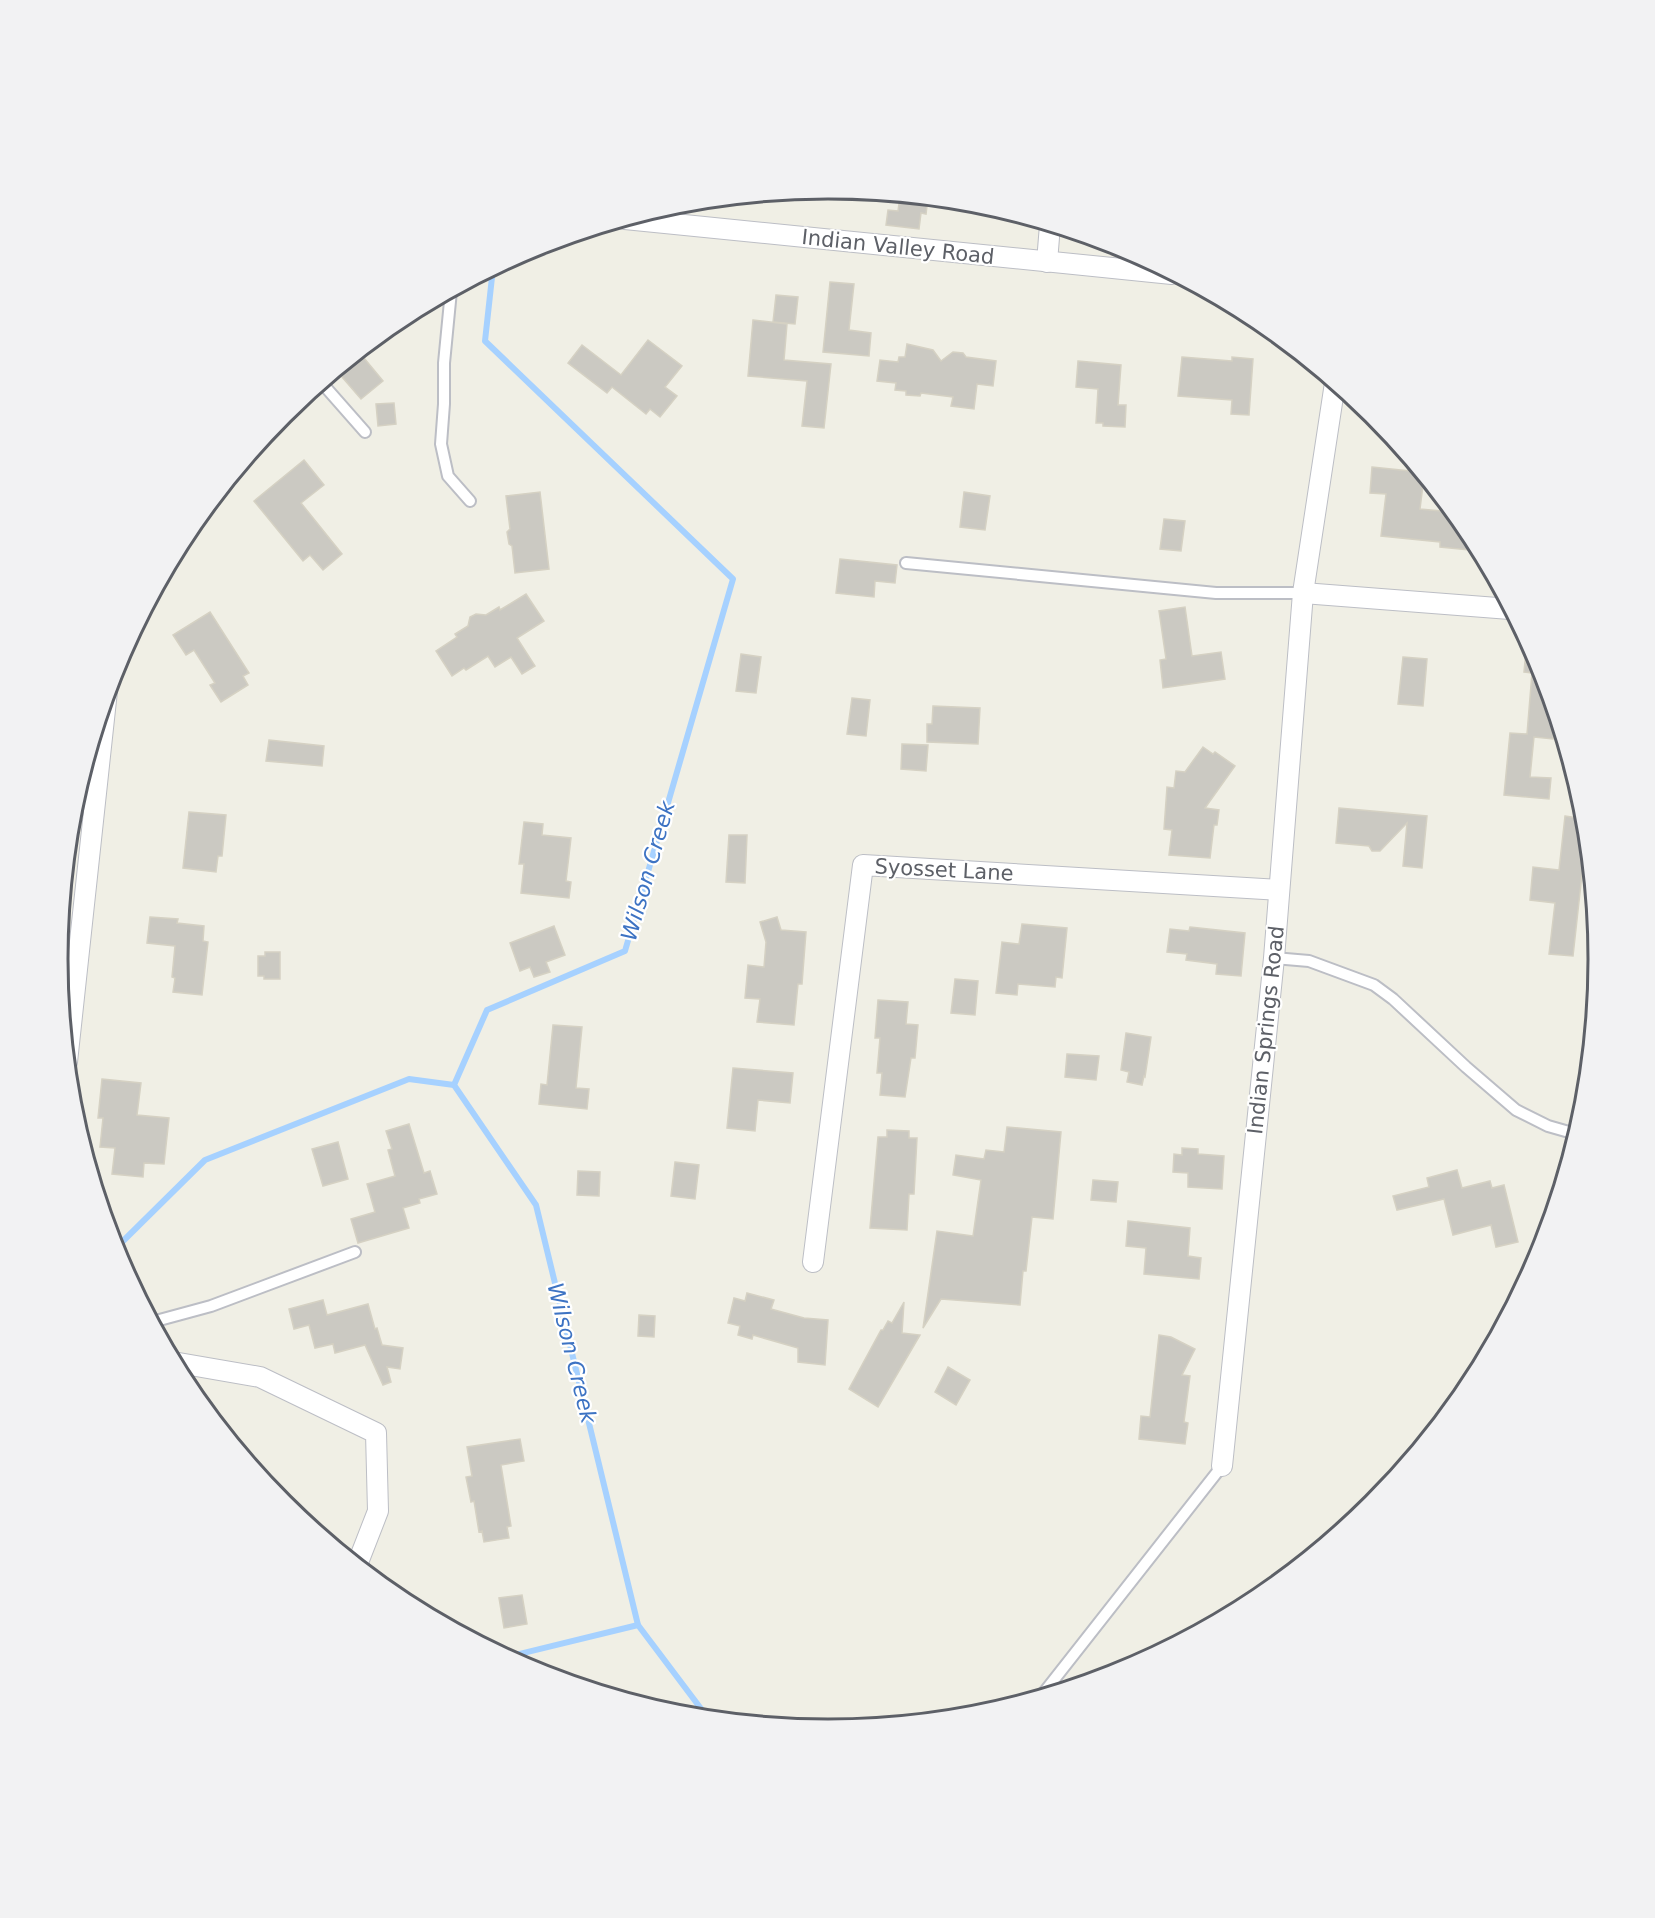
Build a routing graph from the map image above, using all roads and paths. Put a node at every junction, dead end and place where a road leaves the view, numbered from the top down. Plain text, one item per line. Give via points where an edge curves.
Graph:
1 (647, 221) edge
2 (1049, 232) edge
3 (1047, 262) junction
4 (1153, 272) edge
5 (450, 300) edge
6 (326, 388) edge
7 (1334, 392) edge
8 (365, 432) dead end
9 (470, 501) dead end
10 (906, 563) dead end
11 (1303, 593) junction
12 (1501, 608) edge
13 (103, 732) edge
14 (1279, 890) junction
15 (1274, 958) junction
16 (71, 1027) edge
17 (1567, 1132) edge
18 (355, 1252) dead end
19 (813, 1262) dead end
20 (159, 1320) edge
21 (185, 1364) edge
22 (1222, 1466) joint
23 (360, 1558) edge
24 (1049, 1686) edge

1 - 3 street, Indian Valley Road
2 - 3 street
3 - 4 street, Indian Valley Road
5 - 9 lane via 441,444 448,476
6 - 8 lane
7 - 11 street
10 - 11 lane via 1216,593
11 - 12 street
11 - 14 street, Indian Springs Road
13 - 16 street
14 - 15 street, Indian Springs Road
14 - 19 street, Syosset Lane via 863,865
15 - 17 lane via 1309,961 1374,985 1516,1110
15 - 22 street, Indian Springs Road
18 - 20 lane via 211,1306
21 - 23 street via 260,1377 376,1433 378,1511
22 - 24 lane

